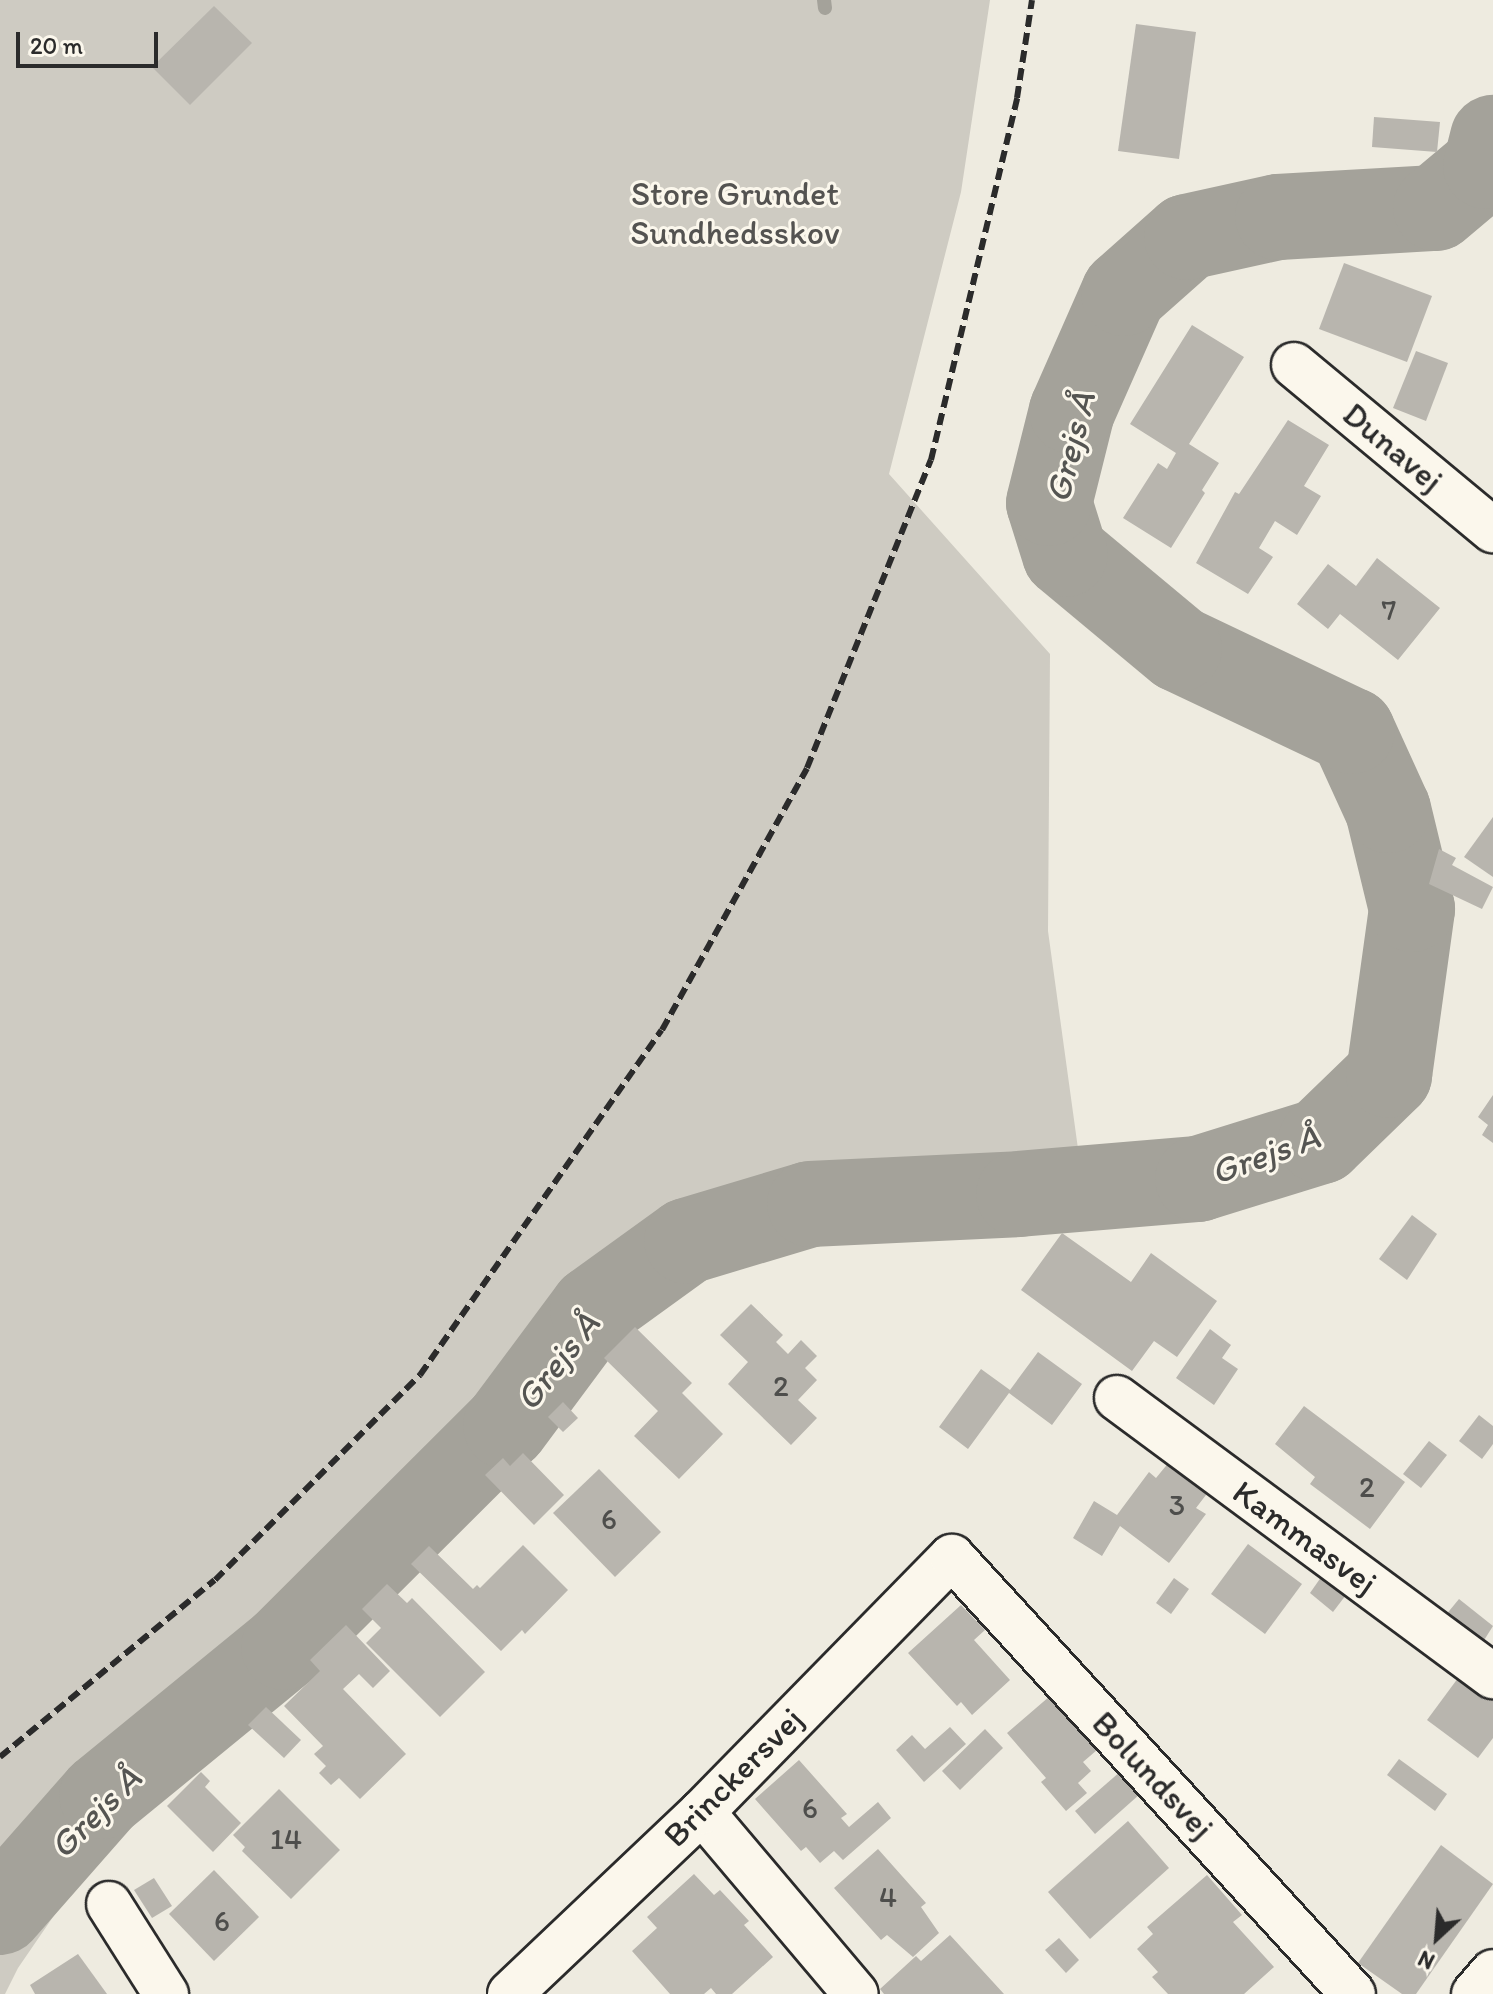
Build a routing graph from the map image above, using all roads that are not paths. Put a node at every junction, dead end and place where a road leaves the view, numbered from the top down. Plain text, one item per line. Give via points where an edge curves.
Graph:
1 (1294, 365) dead end
2 (1493, 530) edge
3 (1117, 1398) dead end
4 (952, 1557) joint
5 (1493, 1676) edge
6 (702, 1812) junction
7 (109, 1904) dead end
8 (1493, 1972) edge
9 (166, 1994) edge
10 (510, 1994) edge
11 (856, 1994) edge
12 (1353, 1994) edge
13 (1474, 1994) edge

1 - 2 street, Dunavej
3 - 5 street, Kammasvej
4 - 6 street, Brinckersvej
4 - 12 street, Bolundsvej
6 - 10 street, Brinckersvej
6 - 11 street
7 - 9 street
8 - 13 street

